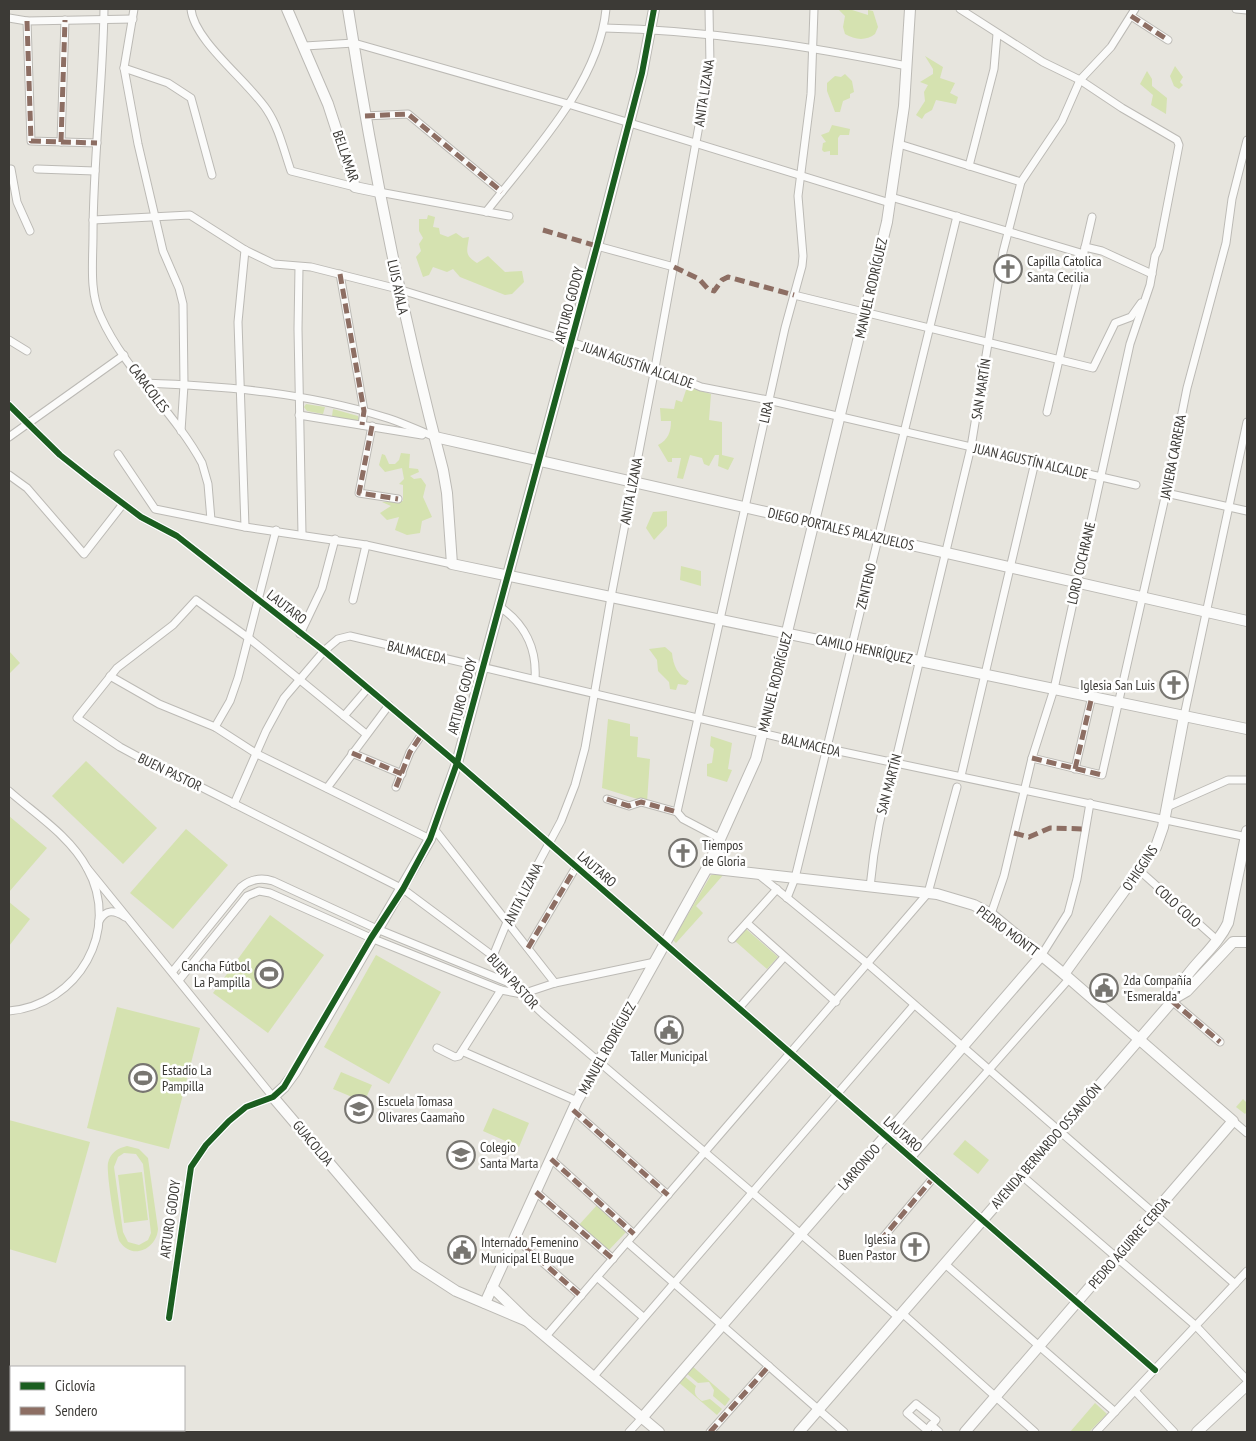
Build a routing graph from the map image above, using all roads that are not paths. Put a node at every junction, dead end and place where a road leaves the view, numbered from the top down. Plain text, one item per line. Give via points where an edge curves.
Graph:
1 (104, 9) edge
2 (134, 9) edge
3 (191, 9) edge
4 (287, 9) edge
5 (348, 9) edge
6 (606, 9) edge
7 (654, 9) edge
8 (709, 9) edge
9 (814, 9) edge
10 (910, 9) edge
11 (960, 9) edge
12 (1135, 9) edge
13 (1236, 9) edge
14 (1247, 10) edge
15 (1131, 16) junction
16 (9, 18) edge
17 (134, 18) junction
18 (104, 19) junction
19 (65, 20) junction
20 (27, 21) junction
21 (604, 28) junction
22 (652, 29) junction
23 (997, 34) junction
24 (711, 35) junction
25 (1168, 40) dead end
26 (354, 43) junction
27 (305, 46) junction
28 (813, 48) junction
29 (907, 66) junction
30 (124, 68) junction
31 (1080, 80) junction
32 (568, 104) junction
33 (365, 116) junction
34 (629, 123) junction
35 (1247, 140) edge
36 (61, 142) junction
37 (97, 143) junction
38 (696, 143) junction
39 (900, 144) junction
40 (969, 166) junction
41 (10, 169) edge
42 (37, 169) dead end
43 (95, 171) junction
44 (212, 174) dead end
45 (800, 177) junction
46 (1021, 182) junction
47 (355, 187) junction
48 (379, 192) junction
49 (502, 192) junction
50 (890, 200) junction
51 (486, 212) junction
52 (157, 216) junction
53 (509, 216) dead end
54 (957, 216) junction
55 (1092, 217) dead end
56 (93, 220) junction
57 (30, 231) dead end
58 (1008, 231) junction
59 (597, 246) junction
60 (245, 250) junction
61 (1085, 250) junction
62 (299, 267) junction
63 (674, 267) junction
64 (340, 274) junction
65 (1152, 274) junction
66 (398, 289) junction
67 (794, 295) junction
68 (1146, 298) junction
69 (866, 313) junction
70 (930, 328) junction
71 (9, 340) edge
72 (572, 342) junction
73 (988, 342) junction
74 (27, 351) dead end
75 (124, 355) junction
76 (1058, 359) junction
77 (655, 368) junction
78 (145, 383) junction
79 (184, 385) junction
80 (239, 388) junction
81 (299, 397) junction
82 (768, 400) junction
83 (9, 405) edge
84 (364, 411) junction
85 (1047, 412) dead end
86 (299, 415) junction
87 (841, 417) junction
88 (29, 422) junction
89 (1247, 422) edge
90 (362, 425) junction
91 (372, 426) junction
92 (181, 431) junction
93 (903, 431) junction
94 (11, 435) edge
95 (434, 437) junction
96 (971, 447) junction
97 (118, 454) dead end
98 (540, 459) junction
99 (1035, 462) junction
100 (9, 475) edge
101 (1101, 477) junction
102 (633, 481) junction
103 (1136, 485) dead end
104 (1166, 493) junction
105 (398, 499) dead end
106 (123, 504) junction
107 (1229, 506) junction
108 (746, 507) junction
109 (1247, 510) edge
110 (211, 520) junction
111 (814, 523) junction
112 (245, 527) junction
113 (276, 530) junction
114 (302, 534) junction
115 (877, 538) junction
116 (335, 539) junction
117 (366, 545) junction
118 (944, 553) junction
119 (452, 564) junction
120 (1010, 568) junction
121 (509, 575) junction
122 (1076, 583) junction
123 (611, 597) junction
124 (1142, 598) junction
125 (353, 600) dead end
126 (260, 602) junction
127 (500, 607) junction
128 (1207, 613) junction
129 (721, 620) junction
130 (1247, 621) edge
131 (786, 633) junction
132 (300, 634) junction
133 (250, 639) junction
134 (852, 647) junction
135 (324, 651) junction
136 (918, 660) junction
137 (483, 666) junction
138 (984, 674) junction
139 (110, 676) junction
140 (300, 679) junction
141 (535, 679) junction
142 (368, 688) junction
143 (1054, 689) junction
144 (594, 693) junction
145 (1092, 696) junction
146 (1118, 702) junction
147 (389, 705) junction
148 (344, 716) junction
149 (1184, 716) junction
150 (698, 718) junction
151 (215, 727) junction
152 (1247, 729) edge
153 (762, 733) junction
154 (366, 734) junction
155 (422, 734) junction
156 (829, 749) junction
157 (352, 753) junction
158 (257, 754) junction
159 (1032, 758) junction
160 (457, 763) junction
161 (895, 763) junction
162 (1075, 770) junction
163 (402, 774) junction
164 (961, 776) junction
165 (1247, 780) edge
166 (396, 787) dead end
167 (957, 787) dead end
168 (327, 788) junction
169 (1024, 789) junction
170 (9, 791) edge
171 (607, 799) dead end
172 (234, 804) junction
173 (1090, 804) junction
174 (1167, 807) junction
175 (677, 812) junction
176 (1165, 819) junction
177 (432, 834) junction
178 (1247, 835) edge
179 (721, 839) junction
180 (549, 843) junction
181 (716, 850) junction
182 (576, 867) junction
183 (87, 868) junction
184 (707, 868) junction
185 (1140, 871) junction
186 (737, 872) junction
187 (757, 874) junction
188 (795, 878) junction
189 (870, 887) junction
190 (403, 889) junction
191 (777, 889) junction
192 (928, 893) junction
193 (787, 898) junction
194 (991, 914) junction
195 (99, 922) junction
196 (132, 922) junction
197 (507, 922) junction
198 (747, 923) junction
199 (377, 929) junction
200 (371, 938) junction
201 (732, 939) dead end
202 (1217, 940) junction
203 (1247, 942) edge
204 (665, 944) junction
205 (528, 948) junction
206 (493, 956) junction
207 (1042, 956) junction
208 (784, 957) junction
209 (655, 962) junction
210 (868, 964) junction
211 (173, 971) junction
212 (1066, 976) junction
213 (180, 979) junction
214 (555, 983) junction
215 (501, 990) junction
216 (522, 994) junction
217 (1174, 999) junction
218 (836, 1002) junction
219 (914, 1005) junction
220 (740, 1008) junction
221 (9, 1012) edge
222 (1138, 1040) junction
223 (1220, 1042) dead end
224 (963, 1047) junction
225 (437, 1048) dead end
226 (464, 1052) junction
227 (791, 1054) junction
228 (599, 1059) junction
229 (989, 1070) junction
230 (838, 1094) junction
231 (273, 1097) junction
232 (575, 1106) junction
233 (1233, 1121) junction
234 (1059, 1131) junction
235 (1247, 1133) edge
236 (886, 1136) junction
237 (705, 1152) junction
238 (911, 1158) junction
239 (551, 1159) junction
240 (1021, 1175) junction
241 (934, 1178) junction
242 (536, 1192) junction
243 (752, 1192) junction
244 (668, 1195) junction
245 (1156, 1213) junction
246 (982, 1220) junction
247 (634, 1234) junction
248 (801, 1235) junction
249 (515, 1238) junction
250 (880, 1241) dead end
251 (627, 1242) junction
252 (1116, 1258) junction
253 (613, 1259) junction
254 (945, 1264) junction
255 (1247, 1271) edge
256 (597, 1277) junction
257 (673, 1282) junction
258 (1235, 1284) junction
259 (492, 1287) junction
260 (581, 1296) junction
261 (1077, 1302) junction
262 (485, 1303) junction
263 (900, 1315) junction
264 (643, 1317) junction
265 (168, 1318) dead end
266 (527, 1321) junction
267 (722, 1325) junction
268 (1196, 1326) junction
269 (547, 1335) junction
270 (1039, 1346) junction
271 (769, 1366) junction
272 (1155, 1370) junction
273 (594, 1376) junction
274 (1247, 1380) edge
275 (1247, 1385) edge
276 (1135, 1391) junction
277 (996, 1396) junction
278 (819, 1410) junction
279 (1115, 1412) junction
280 (642, 1418) junction
281 (931, 1425) dead end
282 (629, 1432) edge
283 (659, 1432) edge
284 (710, 1432) edge
285 (800, 1432) edge
286 (844, 1432) edge
287 (939, 1432) edge
288 (965, 1432) edge
289 (1035, 1432) edge
290 (1096, 1432) edge
291 (1174, 1432) edge
292 (1196, 1432) edge

1 - 18 street, CARACOLES
2 - 17 street
3 - 47 street via 197,30 271,116 291,171
4 - 27 street, BELLAMAR
5 - 26 street, LUIS AYALA
6 - 21 street
7 - 22 street, ARTURO GODOY
8 - 24 street, ANITA LIZANA
9 - 28 street, LIRA
10 - 29 street, MANUEL RODRÍGUEZ
11 - 23 street
12 - 15 street, SAN MARTÍN
13 - 14 street
15 - 25 street
15 - 31 street, SAN MARTÍN via 1108,52
16 - 20 street
17 - 18 street
17 - 30 street
18 - 19 street
18 - 37 street, CARACOLES
19 - 20 street
19 - 36 street
20 - 36 street via 31,142
21 - 22 street
21 - 32 street via 591,64
22 - 24 street
22 - 34 street, ARTURO GODOY
23 - 31 street
23 - 40 street via 994,69
24 - 28 street
24 - 38 street, ANITA LIZANA via 710,64
26 - 27 street
26 - 32 street
26 - 33 street, LUIS AYALA
27 - 47 street, BELLAMAR
28 - 29 street
28 - 45 street, LIRA via 810,111
29 - 39 street, MANUEL RODRÍGUEZ
30 - 44 street via 168,83 191,98
30 - 52 street via 138,144
31 - 46 street, SAN MARTÍN via 1062,121
31 - 65 street, LORD COCHRANE via 1177,140 1179,145
32 - 34 street
32 - 49 street
33 - 48 street, LUIS AYALA
33 - 49 street via 402,113 410,116
34 - 38 street
34 - 59 street, ARTURO GODOY
35 - 104 street, JAVIERA CARRERA via 1232,199 1226,243 1187,388
36 - 37 street
37 - 43 street, CARACOLES
38 - 45 street
38 - 63 street, ANITA LIZANA
39 - 40 street
39 - 50 street, MANUEL RODRÍGUEZ
40 - 46 street
41 - 57 street via 17,202
42 - 43 street
43 - 56 street, CARACOLES
45 - 50 street
45 - 67 street, LIRA via 798,210 803,256
46 - 58 street, SAN MARTÍN
47 - 48 street, BELLAMAR
48 - 51 street, BELLAMAR
48 - 66 street, LUIS AYALA
49 - 51 street
50 - 54 street
50 - 69 street, MANUEL RODRÍGUEZ
51 - 53 street, BELLAMAR
52 - 56 street, JUAN AGUSTÍN ALCALDE
52 - 60 street, JUAN AGUSTÍN ALCALDE via 190,215
52 - 79 street via 163,251 180,288 183,304
54 - 58 street
54 - 70 street, ZENTENO
55 - 61 street
56 - 75 street, CARACOLES via 95,300 107,331
58 - 61 street
58 - 73 street, SAN MARTÍN
59 - 63 street
59 - 72 street, ARTURO GODOY
60 - 62 street, JUAN AGUSTÍN ALCALDE via 274,264
60 - 80 street via 238,322
61 - 65 street via 1102,251
61 - 76 street
62 - 64 street, JUAN AGUSTÍN ALCALDE
62 - 81 street
63 - 77 street, ANITA LIZANA
64 - 66 street, JUAN AGUSTÍN ALCALDE
64 - 84 street
65 - 68 street, LORD COCHRANE
66 - 72 street, JUAN AGUSTÍN ALCALDE
66 - 95 street, LUIS AYALA
67 - 69 street
67 - 82 street, LIRA
68 - 76 street via 1130,317 1115,323 1093,368
68 - 101 street, LORD COCHRANE via 1130,344
69 - 70 street
69 - 87 street, MANUEL RODRÍGUEZ
70 - 73 street
70 - 93 street, ZENTENO
71 - 74 street
72 - 77 street, JUAN AGUSTÍN ALCALDE
72 - 98 street, ARTURO GODOY
73 - 76 street
73 - 96 street, SAN MARTÍN
75 - 78 street, CARACOLES
75 - 88 street
76 - 85 street
77 - 82 street, JUAN AGUSTÍN ALCALDE via 701,387
77 - 102 street, ANITA LIZANA
78 - 79 street, DIEGO PORTALES PALAZUELOS
78 - 92 street, CARACOLES
79 - 80 street, DIEGO PORTALES PALAZUELOS
79 - 92 street
80 - 81 street, DIEGO PORTALES PALAZUELOS
80 - 112 street
81 - 84 street, DIEGO PORTALES PALAZUELOS
81 - 86 street
82 - 87 street, JUAN AGUSTÍN ALCALDE
82 - 108 street, LIRA
83 - 88 street, LAUTARO
84 - 90 street
84 - 95 street, DIEGO PORTALES PALAZUELOS
86 - 90 street, DIEGO PORTALES PALAZUELOS
86 - 114 street
87 - 93 street, JUAN AGUSTÍN ALCALDE
87 - 111 street, MANUEL RODRÍGUEZ
88 - 94 street
88 - 106 street, LAUTARO via 60,455
89 - 107 street
90 - 91 street, DIEGO PORTALES PALAZUELOS
91 - 95 street, DIEGO PORTALES PALAZUELOS
91 - 105 street via 359,493
92 - 110 street, CARACOLES via 205,470
93 - 96 street, JUAN AGUSTÍN ALCALDE
93 - 115 street, ZENTENO
95 - 98 street, DIEGO PORTALES PALAZUELOS
95 - 119 street, LUIS AYALA via 447,493
96 - 99 street, JUAN AGUSTÍN ALCALDE
96 - 118 street, SAN MARTÍN
97 - 110 street via 155,509
98 - 102 street, DIEGO PORTALES PALAZUELOS
98 - 121 street, ARTURO GODOY
99 - 101 street, JUAN AGUSTÍN ALCALDE
99 - 120 street
100 - 106 street via 27,488 84,554
101 - 103 street, JUAN AGUSTÍN ALCALDE
101 - 122 street, LORD COCHRANE
102 - 108 street, DIEGO PORTALES PALAZUELOS
102 - 123 street, ANITA LIZANA
104 - 107 street
104 - 124 street, JAVIERA CARRERA
106 - 126 street, LAUTARO via 177,536
107 - 109 street
107 - 128 street
108 - 111 street, DIEGO PORTALES PALAZUELOS
108 - 129 street, LIRA
110 - 112 street
111 - 115 street, DIEGO PORTALES PALAZUELOS
111 - 131 street, MANUEL RODRÍGUEZ
112 - 113 street
113 - 114 street
113 - 126 street
114 - 116 street
115 - 118 street, DIEGO PORTALES PALAZUELOS
115 - 134 street, ZENTENO
116 - 117 street
116 - 132 street via 322,588
117 - 119 street
117 - 125 street
118 - 120 street, DIEGO PORTALES PALAZUELOS
118 - 136 street, SAN MARTÍN
119 - 121 street, CAMILO HENRÍQUEZ
120 - 122 street, DIEGO PORTALES PALAZUELOS
120 - 138 street
121 - 123 street, CAMILO HENRÍQUEZ
121 - 127 street, ARTURO GODOY
122 - 124 street, DIEGO PORTALES PALAZUELOS
122 - 143 street, LORD COCHRANE
123 - 129 street, CAMILO HENRÍQUEZ
123 - 144 street, ANITA LIZANA
124 - 128 street, DIEGO PORTALES PALAZUELOS
124 - 146 street, JAVIERA CARRERA
126 - 132 street, LAUTARO
126 - 133 street
127 - 137 street, ARTURO GODOY
127 - 141 street via 521,626 530,642
128 - 130 street, DIEGO PORTALES PALAZUELOS
128 - 149 street
129 - 131 street, CAMILO HENRÍQUEZ
129 - 150 street, LIRA
131 - 134 street, CAMILO HENRÍQUEZ
131 - 153 street, MANUEL RODRÍGUEZ
132 - 135 street, LAUTARO
133 - 139 street via 196,600 173,625 133,654
133 - 140 street
133 - 151 street via 230,701
134 - 136 street, CAMILO HENRÍQUEZ
134 - 156 street, ZENTENO
135 - 137 street, BALMACEDA via 338,638 350,636
135 - 140 street, BALMACEDA
135 - 142 street, LAUTARO
136 - 138 street, CAMILO HENRÍQUEZ
136 - 161 street, SAN MARTÍN
137 - 141 street, BALMACEDA
137 - 160 street, ARTURO GODOY
138 - 143 street, CAMILO HENRÍQUEZ
138 - 164 street
139 - 151 street via 159,704
139 - 172 street, BUEN PASTOR via 78,718 120,748
140 - 148 street
140 - 158 street, BALMACEDA via 274,714
141 - 144 street, BALMACEDA
142 - 147 street, LAUTARO
142 - 148 street
143 - 145 street, CAMILO HENRÍQUEZ
143 - 159 street, LORD COCHRANE
144 - 150 street, BALMACEDA
144 - 180 street, ANITA LIZANA via 581,766
145 - 146 street, CAMILO HENRÍQUEZ
145 - 162 street
146 - 149 street, CAMILO HENRÍQUEZ
146 - 162 street, JAVIERA CARRERA via 1102,775
147 - 154 street
147 - 155 street, LAUTARO
148 - 154 street
149 - 152 street, CAMILO HENRÍQUEZ
149 - 174 street, O'HIGGINS
150 - 153 street, BALMACEDA
150 - 175 street, LIRA
151 - 158 street
153 - 156 street, BALMACEDA
153 - 179 street, MANUEL RODRÍGUEZ via 749,778
154 - 157 street
155 - 160 street, LAUTARO
155 - 163 street via 410,752
156 - 161 street, BALMACEDA
156 - 188 street, ZENTENO
157 - 163 street
157 - 168 street
158 - 168 street
158 - 172 street, BALMACEDA
159 - 162 street
159 - 169 street, LORD COCHRANE
160 - 177 street, ARTURO GODOY
160 - 180 street, LAUTARO
161 - 164 street, BALMACEDA
161 - 189 street, SAN MARTÍN via 874,842
163 - 166 street
164 - 169 street, BALMACEDA
165 - 174 street via 1228,780
167 - 192 street
168 - 177 street
169 - 173 street, BALMACEDA
169 - 194 street, LORD COCHRANE via 1004,876
170 - 183 street, GUACOLDA via 64,839
171 - 175 street via 629,806 641,802
172 - 190 street, BUEN PASTOR
173 - 176 street, BALMACEDA
173 - 207 street, LARRONDO via 1068,913
174 - 176 street, O'HIGGINS
175 - 179 street via 683,819
176 - 178 street, BALMACEDA
176 - 185 street, O'HIGGINS via 1156,847
177 - 190 street, ARTURO GODOY
177 - 197 street
178 - 202 street, AVENIDA BERNARDO OSSANDÓN via 1228,923
179 - 181 street, MANUEL RODRÍGUEZ
180 - 182 street, LAUTARO
180 - 197 street, ANITA LIZANA
181 - 184 street, MANUEL RODRÍGUEZ
181 - 186 street
182 - 204 street, LAUTARO
182 - 205 street
183 - 195 street via 97,894
183 - 196 street, GUACOLDA
184 - 186 street, PEDRO MONTT
184 - 204 street, MANUEL RODRÍGUEZ
185 - 202 street, COLO COLO
185 - 212 street, O'HIGGINS
186 - 187 street, PEDRO MONTT
187 - 188 street, PEDRO MONTT
187 - 191 street
188 - 189 street, PEDRO MONTT
188 - 193 street, ZENTENO
189 - 192 street, PEDRO MONTT
190 - 199 street, ARTURO GODOY
190 - 206 street, BUEN PASTOR
191 - 193 street
191 - 198 street
192 - 194 street, PEDRO MONTT via 956,898
192 - 210 street
193 - 210 street
194 - 207 street, PEDRO MONTT
195 - 196 street, GUACOLDA via 103,914 113,911
195 - 221 street via 91,954 68,986 43,1003
196 - 211 street, GUACOLDA
197 - 205 street
197 - 206 street, ANITA LIZANA
198 - 201 street
198 - 208 street
199 - 200 street, ARTURO GODOY
199 - 211 street via 273,881 254,880 241,887
199 - 216 street via 507,982
200 - 213 street via 270,893 255,892 247,896
200 - 215 street
200 - 231 street, ARTURO GODOY via 294,1072
202 - 217 street, AVENIDA BERNARDO OSSANDÓN via 1180,984
203 - 217 street, AVENIDA BERNARDO OSSANDÓN via 1233,942 1226,947 1187,991
204 - 209 street, MANUEL RODRÍGUEZ
204 - 220 street, LAUTARO
205 - 214 street
206 - 216 street, BUEN PASTOR
207 - 212 street, PEDRO MONTT
207 - 224 street, LARRONDO
208 - 218 street
208 - 220 street
209 - 214 street
209 - 228 street, MANUEL RODRÍGUEZ
210 - 218 street
210 - 219 street
211 - 213 street, GUACOLDA
212 - 222 street, PEDRO MONTT
212 - 229 street
213 - 231 street, GUACOLDA
214 - 216 street
215 - 216 street
215 - 226 street
216 - 228 street, BUEN PASTOR
217 - 222 street, AVENIDA BERNARDO OSSANDÓN
217 - 223 street
218 - 227 street
219 - 224 street
219 - 230 street
220 - 227 street, LAUTARO
222 - 233 street, PEDRO MONTT
222 - 234 street, AVENIDA BERNARDO OSSANDÓN
224 - 229 street
224 - 236 street, LARRONDO
225 - 226 street via 455,1057
226 - 232 street
227 - 230 street, LAUTARO
227 - 237 street
228 - 232 street, MANUEL RODRÍGUEZ
228 - 237 street, BUEN PASTOR
229 - 234 street
229 - 238 street
230 - 236 street, LAUTARO
230 - 243 street
231 - 262 street, GUACOLDA via 416,1265 449,1287
231 - 265 street, ARTURO GODOY via 246,1107 229,1121 206,1145 192,1167
232 - 239 street, MANUEL RODRÍGUEZ
232 - 244 street
233 - 235 street, PEDRO MONTT
233 - 245 street, PEDRO AGUIRRE CERDA
234 - 240 street, AVENIDA BERNARDO OSSANDÓN
234 - 245 street
236 - 238 street, LAUTARO
236 - 248 street, LARRONDO
237 - 243 street, BUEN PASTOR
237 - 244 street
238 - 241 street, LAUTARO
239 - 242 street, MANUEL RODRÍGUEZ
239 - 247 street
240 - 246 street, AVENIDA BERNARDO OSSANDÓN
240 - 252 street
241 - 246 street, LAUTARO
241 - 250 street
242 - 249 street, MANUEL RODRÍGUEZ
242 - 253 street
243 - 248 street, BUEN PASTOR
243 - 257 street
244 - 247 street
245 - 252 street, PEDRO AGUIRRE CERDA
245 - 258 street
246 - 254 street, AVENIDA BERNARDO OSSANDÓN
246 - 261 street, LAUTARO
247 - 251 street
248 - 263 street, BUEN PASTOR
248 - 267 street, LARRONDO
249 - 259 street, MANUEL RODRÍGUEZ
249 - 260 street
251 - 253 street
251 - 257 street
252 - 261 street, PEDRO AGUIRRE CERDA
252 - 268 street
253 - 256 street
254 - 263 street, AVENIDA BERNARDO OSSANDÓN
254 - 270 street
255 - 258 street
256 - 260 street
256 - 264 street
257 - 264 street
257 - 267 street
258 - 268 street
259 - 262 street, MANUEL RODRÍGUEZ
259 - 266 street, GUACOLDA
260 - 269 street
261 - 270 street, PEDRO AGUIRRE CERDA
261 - 272 street, LAUTARO
262 - 266 street, GUACOLDA
263 - 277 street, BUEN PASTOR
263 - 278 street, AVENIDA BERNARDO OSSANDÓN
264 - 273 street
266 - 269 street, GUACOLDA
267 - 271 street
267 - 280 street, LARRONDO
268 - 272 street
268 - 274 street
269 - 273 street, GUACOLDA
270 - 277 street, PEDRO AGUIRRE CERDA
270 - 279 street
271 - 278 street
271 - 284 street
272 - 276 street
273 - 280 street, GUACOLDA
275 - 292 street
276 - 279 street
276 - 291 street
277 - 288 street, PEDRO AGUIRRE CERDA
277 - 289 street, BUEN PASTOR
278 - 285 street, AVENIDA BERNARDO OSSANDÓN
278 - 286 street
279 - 290 street
280 - 282 street, LARRONDO
280 - 283 street, GUACOLDA
281 - 287 street

